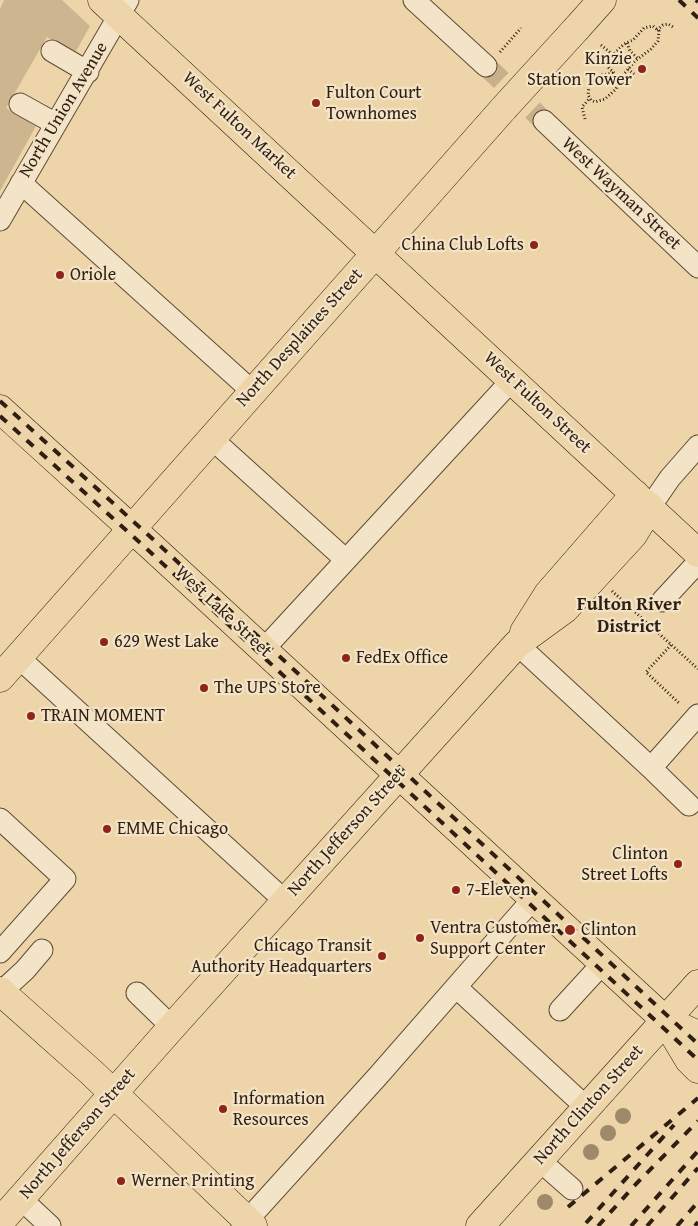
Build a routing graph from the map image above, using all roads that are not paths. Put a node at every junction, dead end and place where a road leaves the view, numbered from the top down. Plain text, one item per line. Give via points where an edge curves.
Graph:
1 (414, 0) edge
2 (602, 0) edge
3 (117, 5) edge
4 (52, 51) dead end
5 (490, 62) tunnel mouth
6 (88, 72) junction
7 (20, 104) dead end
8 (544, 121) tunnel mouth
9 (56, 124) junction
10 (21, 184) junction
11 (0, 220) edge
12 (376, 252) junction
13 (698, 267) edge
14 (512, 380) junction
15 (252, 391) junction
16 (0, 409) edge
17 (210, 438) junction
18 (698, 446) edge
19 (643, 500) junction
20 (131, 528) junction
21 (698, 553) edge
22 (346, 560) junction
23 (698, 562) edge
24 (662, 601) dead end
25 (517, 644) junction
26 (263, 650) junction
27 (18, 657) junction
28 (0, 678) edge
29 (697, 716) edge
30 (651, 768) junction
31 (399, 774) junction
32 (689, 805) dead end
33 (0, 819) edge
34 (533, 899) junction
35 (284, 901) junction
36 (42, 950) dead end
37 (0, 952) edge
38 (603, 963) junction
39 (698, 984) edge
40 (456, 987) junction
41 (0, 992) edge
42 (137, 993) dead end
43 (560, 1010) dead end
44 (665, 1020) junction
45 (172, 1026) junction
46 (698, 1035) edge
47 (698, 1069) edge
48 (113, 1094) junction
49 (586, 1108) junction
50 (544, 1154) junction
51 (577, 1184) dead end
52 (21, 1199) junction
53 (0, 1222) edge
54 (248, 1224) edge
55 (50, 1226) edge
56 (480, 1226) edge

1 - 5 street
2 - 12 main road, North Desplaines Street, bridge
3 - 6 street, North Union Avenue
3 - 12 main road, West Fulton Market
4 - 6 street
6 - 9 street, North Union Avenue
7 - 9 street
8 - 13 street, West Wayman Street
9 - 10 street, North Union Avenue
10 - 11 street, North Union Avenue
10 - 15 street
12 - 14 main road, West Fulton Street
12 - 15 main road, North Desplaines Street
14 - 19 main road, West Fulton Street
14 - 22 street
15 - 17 main road, North Desplaines Street
16 - 20 main road, West Lake Street
17 - 20 main road, North Desplaines Street
17 - 22 street
18 - 19 street, North Jefferson Street via 670,478
19 - 21 main road, West Fulton Street
19 - 25 main road, North Jefferson Street via 633,535 565,609
20 - 26 main road, West Lake Street
20 - 27 main road, North Desplaines Street
22 - 26 street
23 - 24 street
25 - 30 street
25 - 31 main road, North Jefferson Street
26 - 31 main road, West Lake Street
27 - 28 main road, North Desplaines Street
27 - 35 street
29 - 30 street
30 - 32 street
31 - 34 main road, West Lake Street
31 - 35 main road, North Jefferson Street
33 - 37 street via 65,879
34 - 38 main road, West Lake Street
34 - 40 street
35 - 45 main road, North Jefferson Street
36 - 41 street
38 - 43 street
38 - 44 main road, West Lake Street
39 - 44 main road, North Clinton Street
40 - 49 street
40 - 54 street
41 - 48 main road
42 - 45 street
44 - 46 main road, West Lake Street
44 - 47 main road, West Lake Street
44 - 49 main road, North Clinton Street
45 - 48 main road, North Jefferson Street
48 - 52 main road, North Jefferson Street
48 - 54 main road
49 - 50 main road, North Clinton Street
50 - 51 street
50 - 56 main road, North Clinton Street
52 - 53 main road, North Jefferson Street
52 - 55 street

